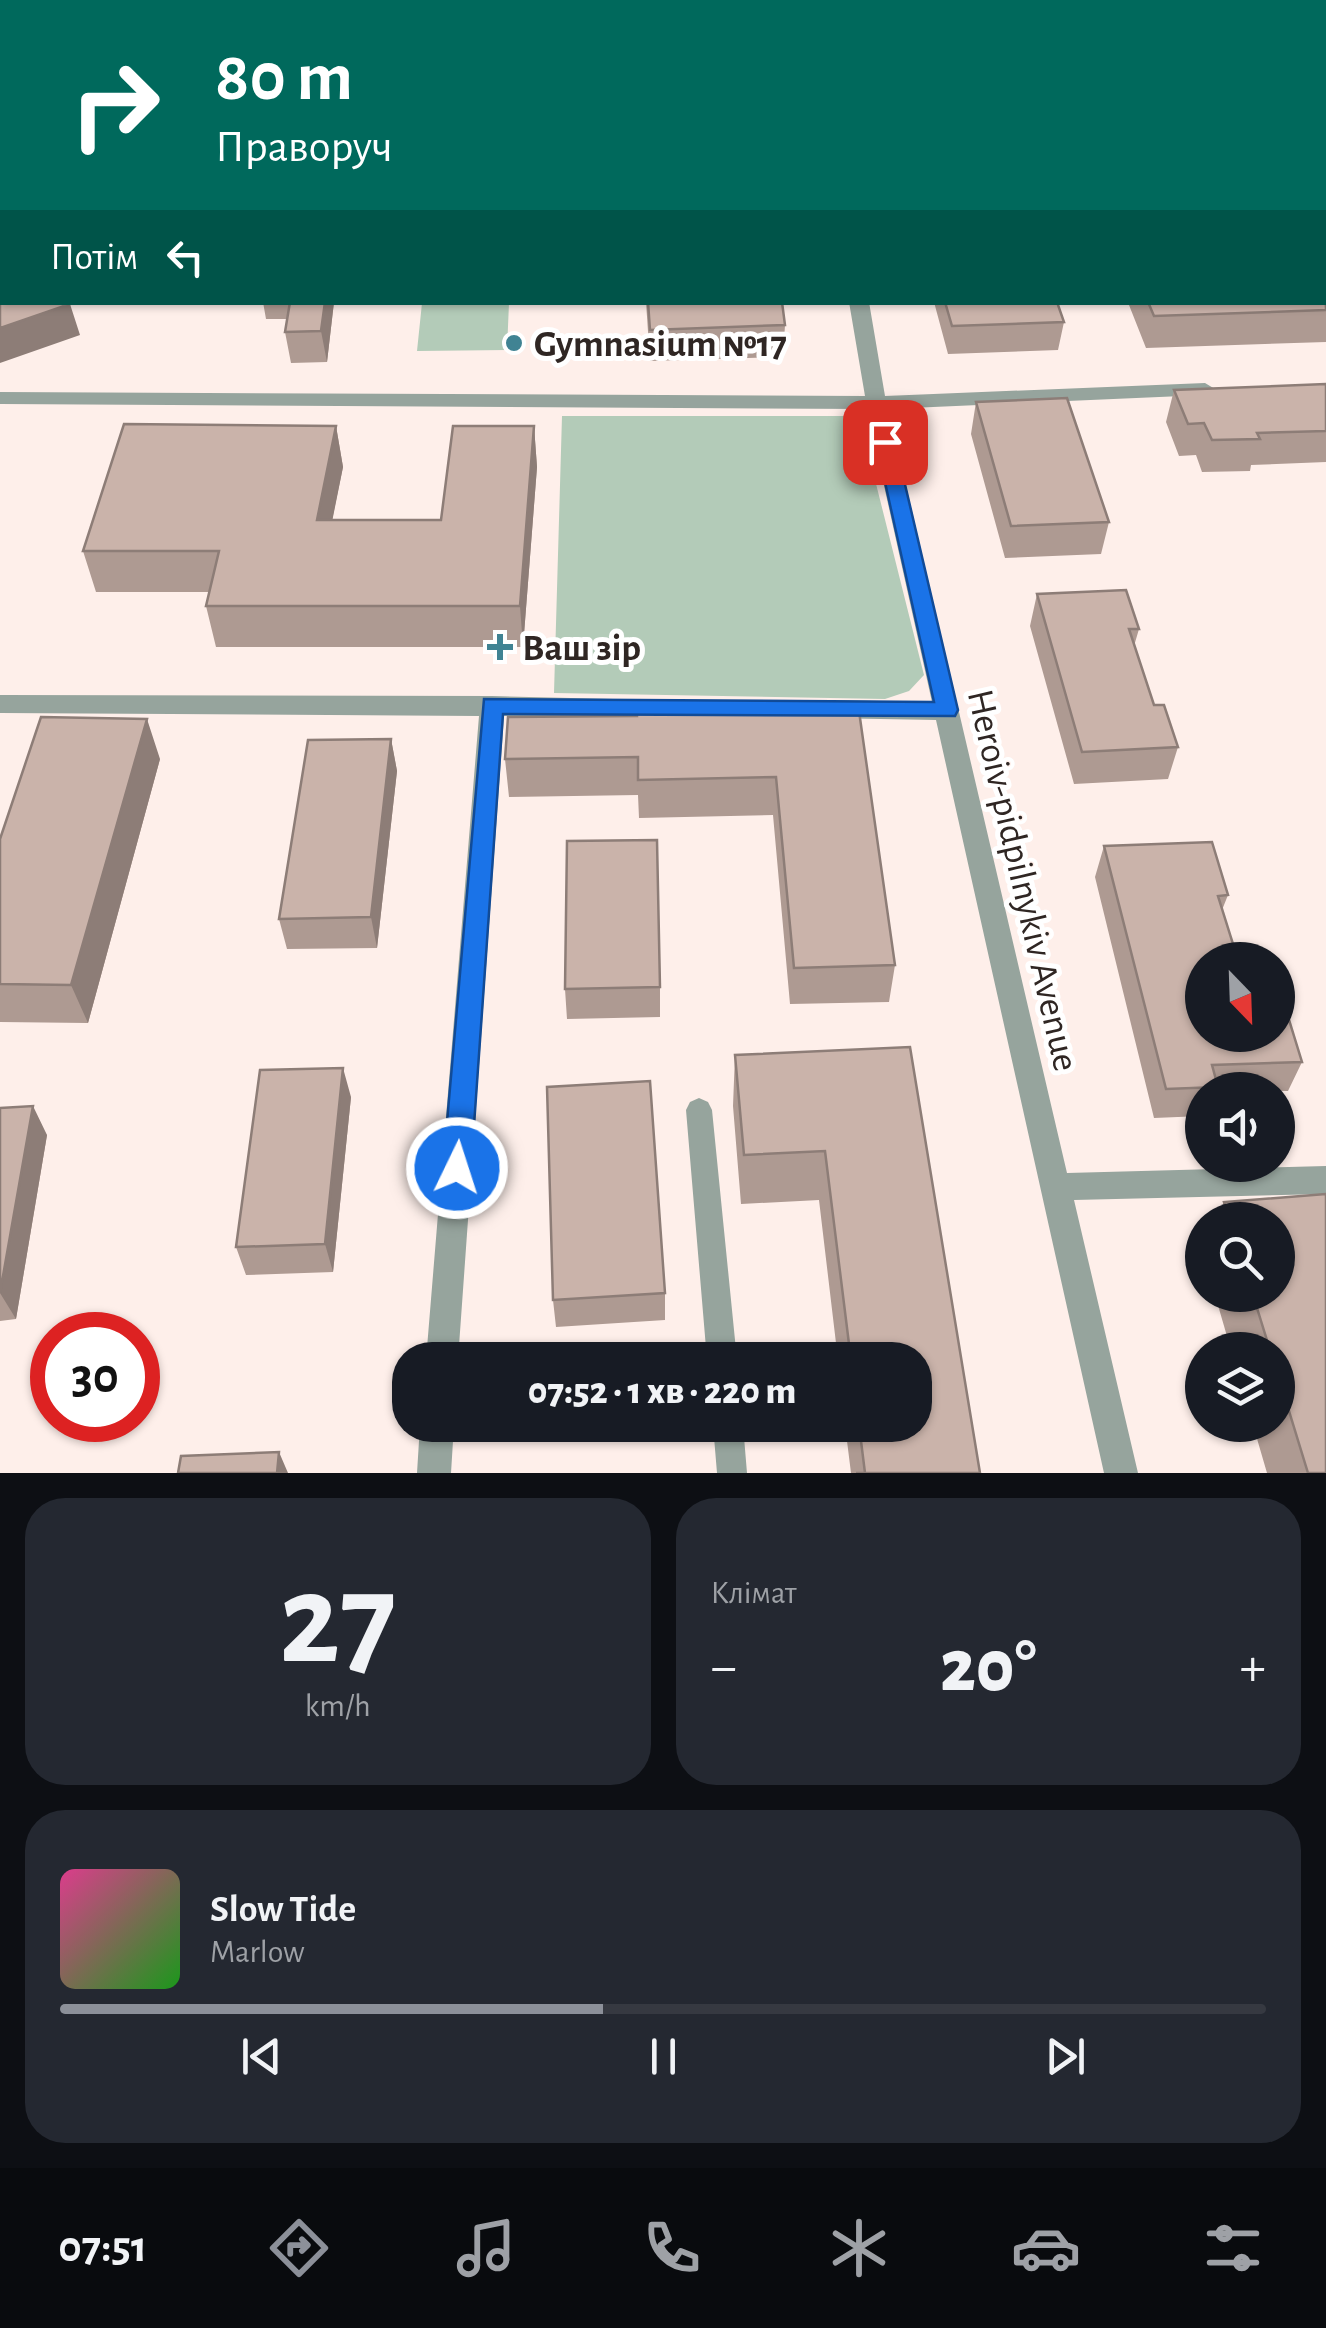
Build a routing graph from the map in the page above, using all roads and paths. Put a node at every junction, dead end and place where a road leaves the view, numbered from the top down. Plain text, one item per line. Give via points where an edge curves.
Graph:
1 (860, 305) edge
2 (1228, 388) edge
3 (0, 398) edge
4 (876, 403) junction
5 (0, 704) edge
6 (492, 705) junction
7 (749, 708) edge
8 (808, 709) edge
9 (947, 710) junction
10 (699, 1110) dead end
11 (1326, 1180) edge
12 (1056, 1187) junction
13 (443, 1342) edge
14 (720, 1342) edge
15 (436, 1442) edge
16 (729, 1442) edge
17 (434, 1473) edge
18 (732, 1473) edge
19 (1121, 1473) edge

1 - 4 street, Heroiv-pidpilnykiv Avenue
2 - 4 street
3 - 4 street
4 - 9 street, Heroiv-pidpilnykiv Avenue
5 - 6 street
6 - 7 street
6 - 13 street
8 - 9 street
9 - 12 street, Heroiv-pidpilnykiv Avenue
10 - 14 lane
11 - 12 street
12 - 19 street, Heroiv-pidpilnykiv Avenue
15 - 17 street
16 - 18 lane

